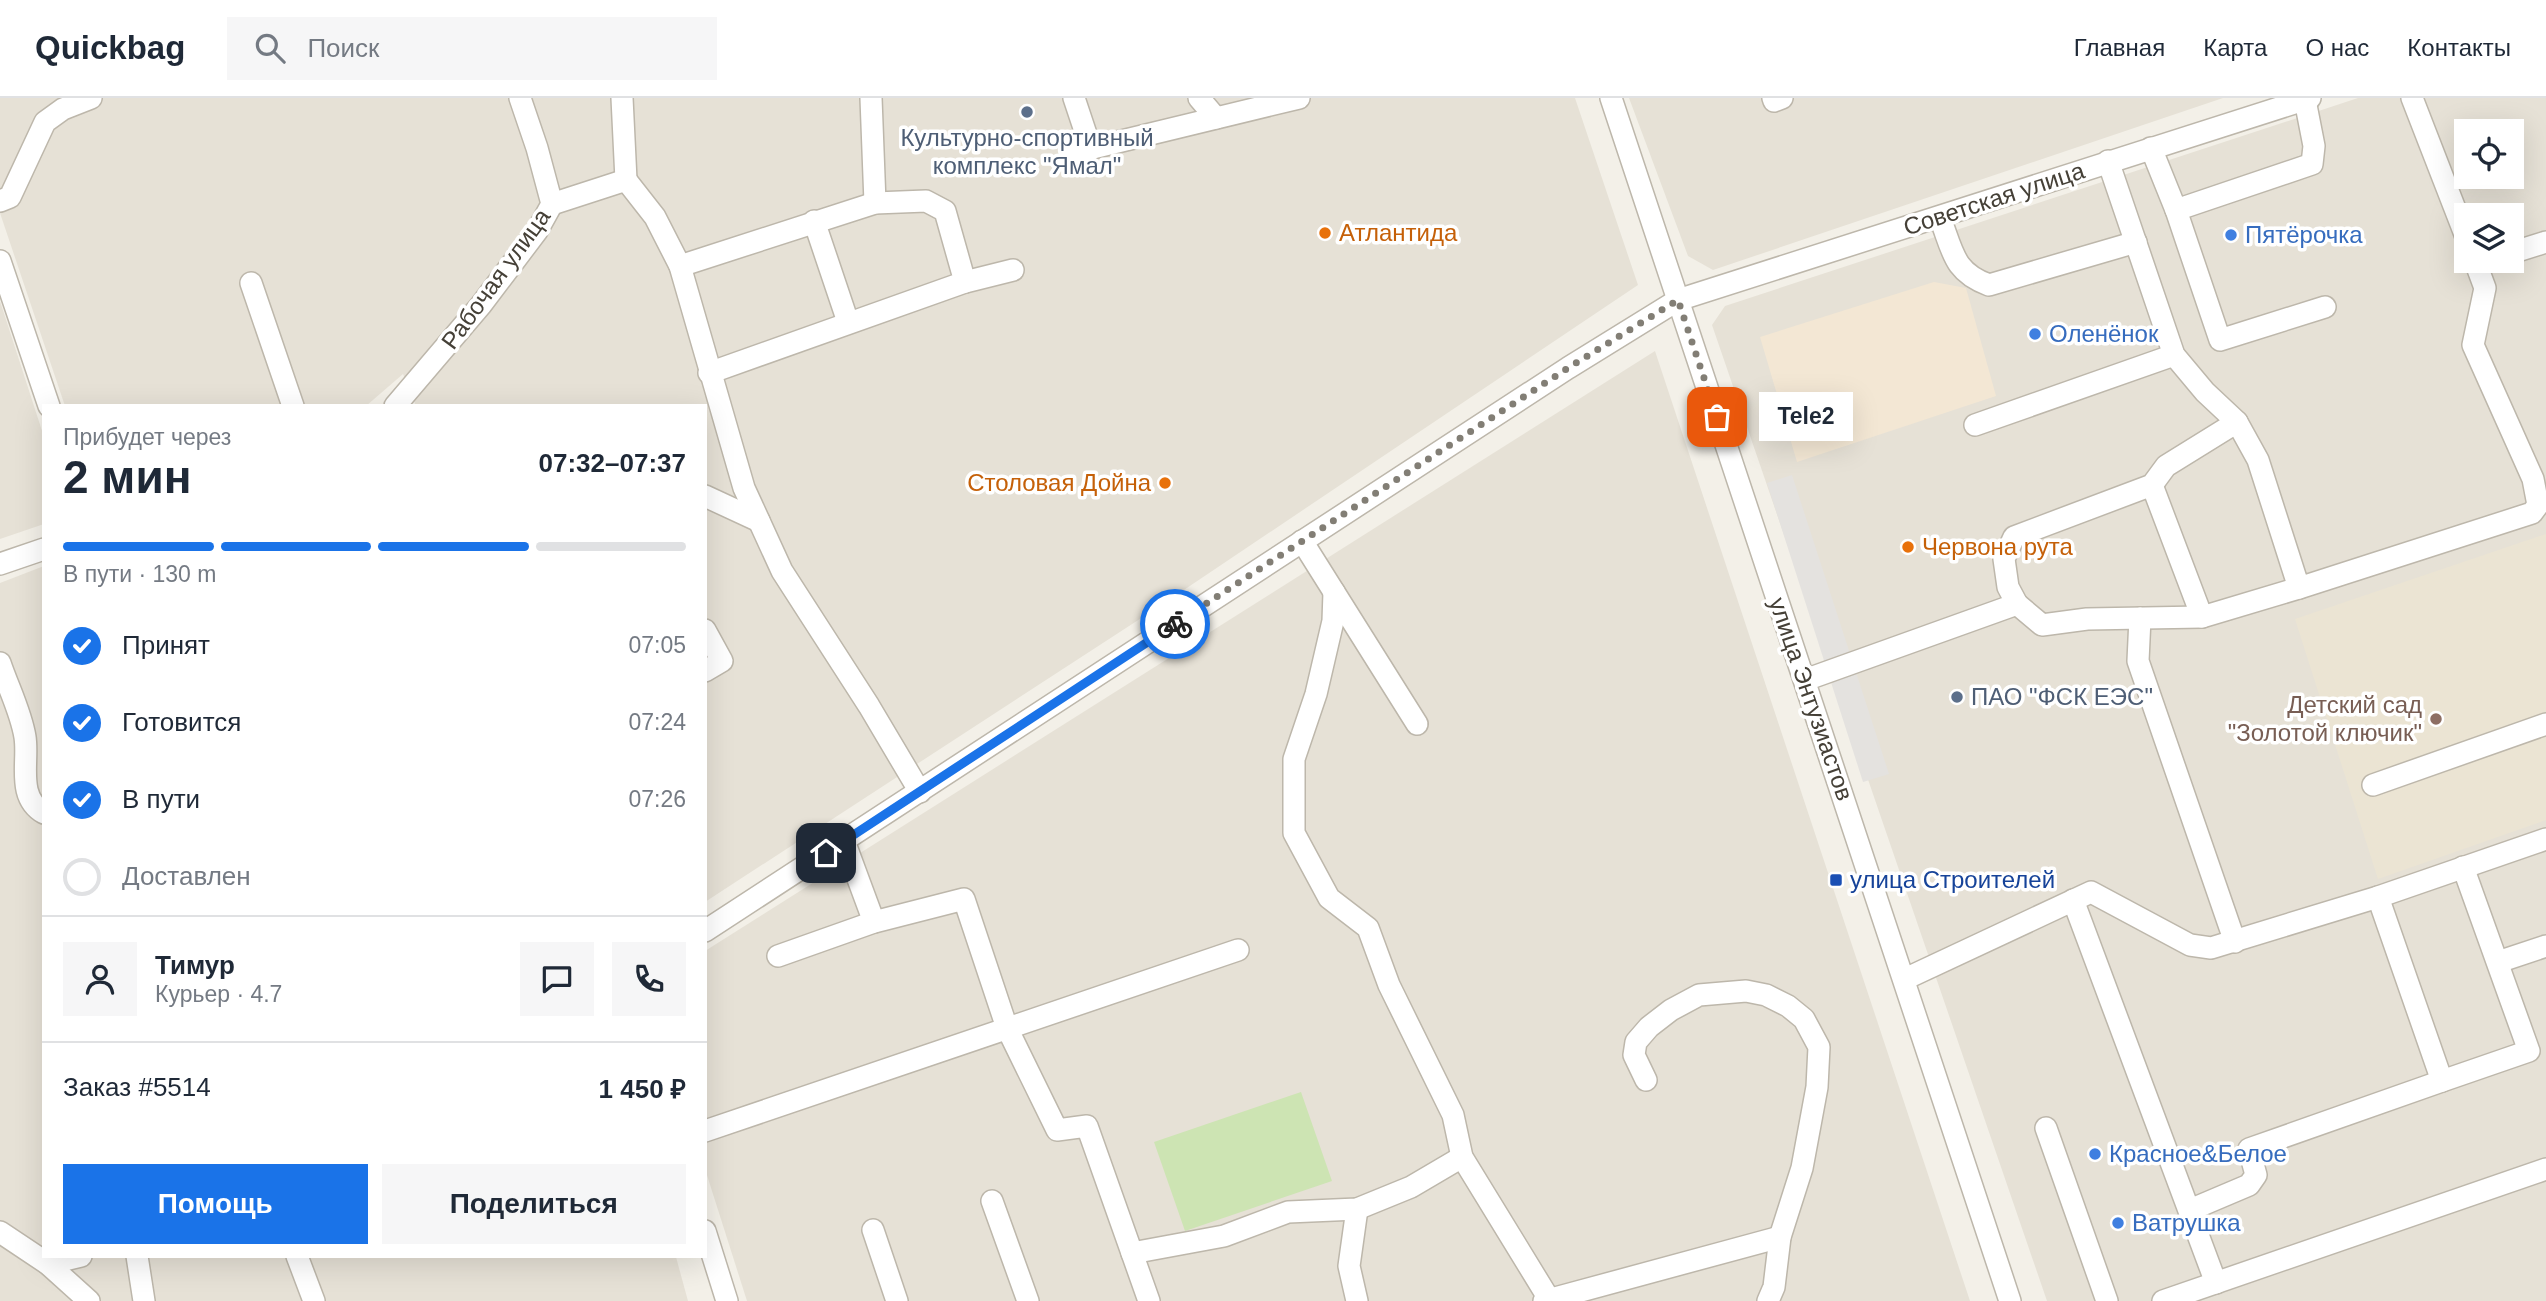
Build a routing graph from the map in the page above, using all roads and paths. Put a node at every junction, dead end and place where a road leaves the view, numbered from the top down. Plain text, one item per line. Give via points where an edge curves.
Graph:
1 (91, 98) edge
2 (520, 98) edge
3 (622, 98) edge
4 (870, 98) edge
5 (1074, 98) edge
6 (1199, 98) edge
7 (1299, 98) edge
8 (1611, 98) edge
9 (1773, 98) edge
10 (1782, 98) edge
11 (2412, 98) edge
12 (2307, 99) edge
13 (2260, 105) edge
14 (1216, 118) junction
15 (2151, 148) junction
16 (2108, 161) junction
17 (626, 180) junction
18 (0, 201) edge
19 (875, 202) junction
20 (552, 204) junction
21 (2454, 206) edge
22 (2176, 210) junction
23 (1940, 218) junction
24 (814, 221) junction
25 (2136, 242) junction
26 (2546, 242) edge
27 (2524, 249) edge
28 (0, 261) edge
29 (680, 266) junction
30 (1013, 270) dead end
31 (2481, 273) edge
32 (965, 282) junction
33 (251, 283) dead end
34 (1678, 300) junction
35 (2326, 307) dead end
36 (848, 322) junction
37 (2175, 355) junction
38 (709, 373) junction
39 (48, 404) edge
40 (292, 404) edge
41 (397, 404) edge
42 (2237, 422) junction
43 (1975, 425) dead end
44 (2539, 478) edge
45 (2152, 485) junction
46 (707, 497) edge
47 (760, 522) junction
48 (1302, 541) junction
49 (42, 550) edge
50 (0, 564) edge
51 (2299, 588) junction
52 (1334, 592) junction
53 (2017, 604) junction
54 (2202, 617) junction
55 (2140, 618) junction
56 (707, 634) edge
57 (0, 663) edge
58 (707, 670) edge
59 (1805, 680) junction
60 (1417, 724) dead end
61 (2546, 724) edge
62 (2373, 785) dead end
63 (920, 792) junction
64 (42, 812) edge
65 (2546, 839) edge
66 (844, 841) junction
67 (2463, 867) junction
68 (2378, 897) junction
69 (2073, 900) junction
70 (874, 922) junction
71 (707, 929) edge
72 (2235, 942) junction
73 (2546, 946) edge
74 (1238, 950) dead end
75 (778, 956) dead end
76 (2498, 962) junction
77 (1905, 979) junction
78 (1007, 1028) junction
79 (2538, 1050) edge
80 (1646, 1080) dead end
81 (2442, 1081) junction
82 (2046, 1128) dead end
83 (707, 1130) edge
84 (1462, 1157) junction
85 (2546, 1170) edge
86 (992, 1201) dead end
87 (1357, 1209) junction
88 (2190, 1210) junction
89 (873, 1230) dead end
90 (0, 1232) edge
91 (707, 1237) edge
92 (1780, 1237) junction
93 (1132, 1253) junction
94 (73, 1258) edge
95 (136, 1258) edge
96 (297, 1258) edge
97 (48, 1264) junction
98 (2216, 1283) junction
99 (1547, 1300) edge
100 (89, 1301) edge
101 (144, 1301) edge
102 (314, 1301) edge
103 (727, 1301) edge
104 (897, 1301) edge
105 (1028, 1301) edge
106 (1149, 1301) edge
107 (1357, 1301) edge
108 (1768, 1301) edge
109 (2010, 1301) edge
110 (2107, 1301) edge
111 (2163, 1301) edge

1 - 18 street via 46,122 10,197
2 - 20 street, Рабочая улица
3 - 17 street
4 - 19 street
5 - 14 street via 1082,151
6 - 14 street
7 - 14 street
8 - 34 street, улица Энтузиастов
9 - 10 street
11 - 21 street
12 - 13 street, Советская улица
12 - 22 street via 2312,164
13 - 15 street, Советская улица
15 - 16 street, Советская улица
15 - 22 street
16 - 23 street, Советская улица
16 - 25 street
17 - 20 street
17 - 29 street via 655,217
19 - 24 street
19 - 32 street via 926,201 945,211
20 - 41 street, Рабочая улица via 481,305
22 - 35 street via 2220,340
23 - 25 street via 1959,267 1972,279 1989,285
23 - 34 street, Советская улица
24 - 29 street
24 - 36 street
25 - 37 street
26 - 27 street
28 - 39 street
29 - 38 street
30 - 32 street
31 - 44 street via 2485,288 2473,345
32 - 36 street
33 - 40 street
34 - 48 street
34 - 59 street, улица Энтузиастов
36 - 38 street
37 - 42 street
37 - 43 street
38 - 47 street via 744,488
42 - 45 street via 2165,466
42 - 51 street via 2258,460
44 - 51 street via 2538,505 2532,513
45 - 53 street via 2014,537 2004,559 2008,587
45 - 54 street
46 - 47 street
47 - 63 street via 782,571
48 - 52 street
48 - 63 street
49 - 50 street
51 - 54 street
52 - 60 street
52 - 84 street via 1333,621 1317,694 1294,759 1294,833 1329,898 1368,928 1389,985 1453,1115
53 - 55 street via 2042,625
53 - 59 street
54 - 55 street
55 - 72 street via 2138,661
56 - 58 street via 722,661
57 - 64 street via 25,735 25,782
59 - 77 street, улица Энтузиастов
61 - 62 street
63 - 66 street
65 - 67 street
66 - 70 street
66 - 71 street
67 - 68 street
67 - 76 street
68 - 72 street
68 - 81 street
69 - 72 street via 2091,892 2190,945
69 - 77 street
69 - 88 street
70 - 75 street
70 - 78 street via 964,899
73 - 76 street
74 - 78 street
76 - 79 street
77 - 109 street, улица Энтузиастов
78 - 83 street
78 - 93 street via 1057,1130 1087,1126
79 - 81 street
80 - 92 street via 1634,1055 1636,1042 1671,1010 1699,995 1745,991 1766,995 1804,1019 1819,1047 1817,1087 1802,1168
81 - 88 street via 2249,1149 2256,1175 2249,1185
82 - 110 street
84 - 87 street via 1411,1187
84 - 99 street
85 - 98 street
86 - 105 street
87 - 93 street via 1288,1212 1224,1236
87 - 107 street via 1349,1266
88 - 98 street
89 - 104 street
90 - 97 street
91 - 103 street
92 - 99 street
92 - 108 street
93 - 106 street
94 - 97 street
95 - 101 street
96 - 102 street
97 - 100 street
98 - 111 street

